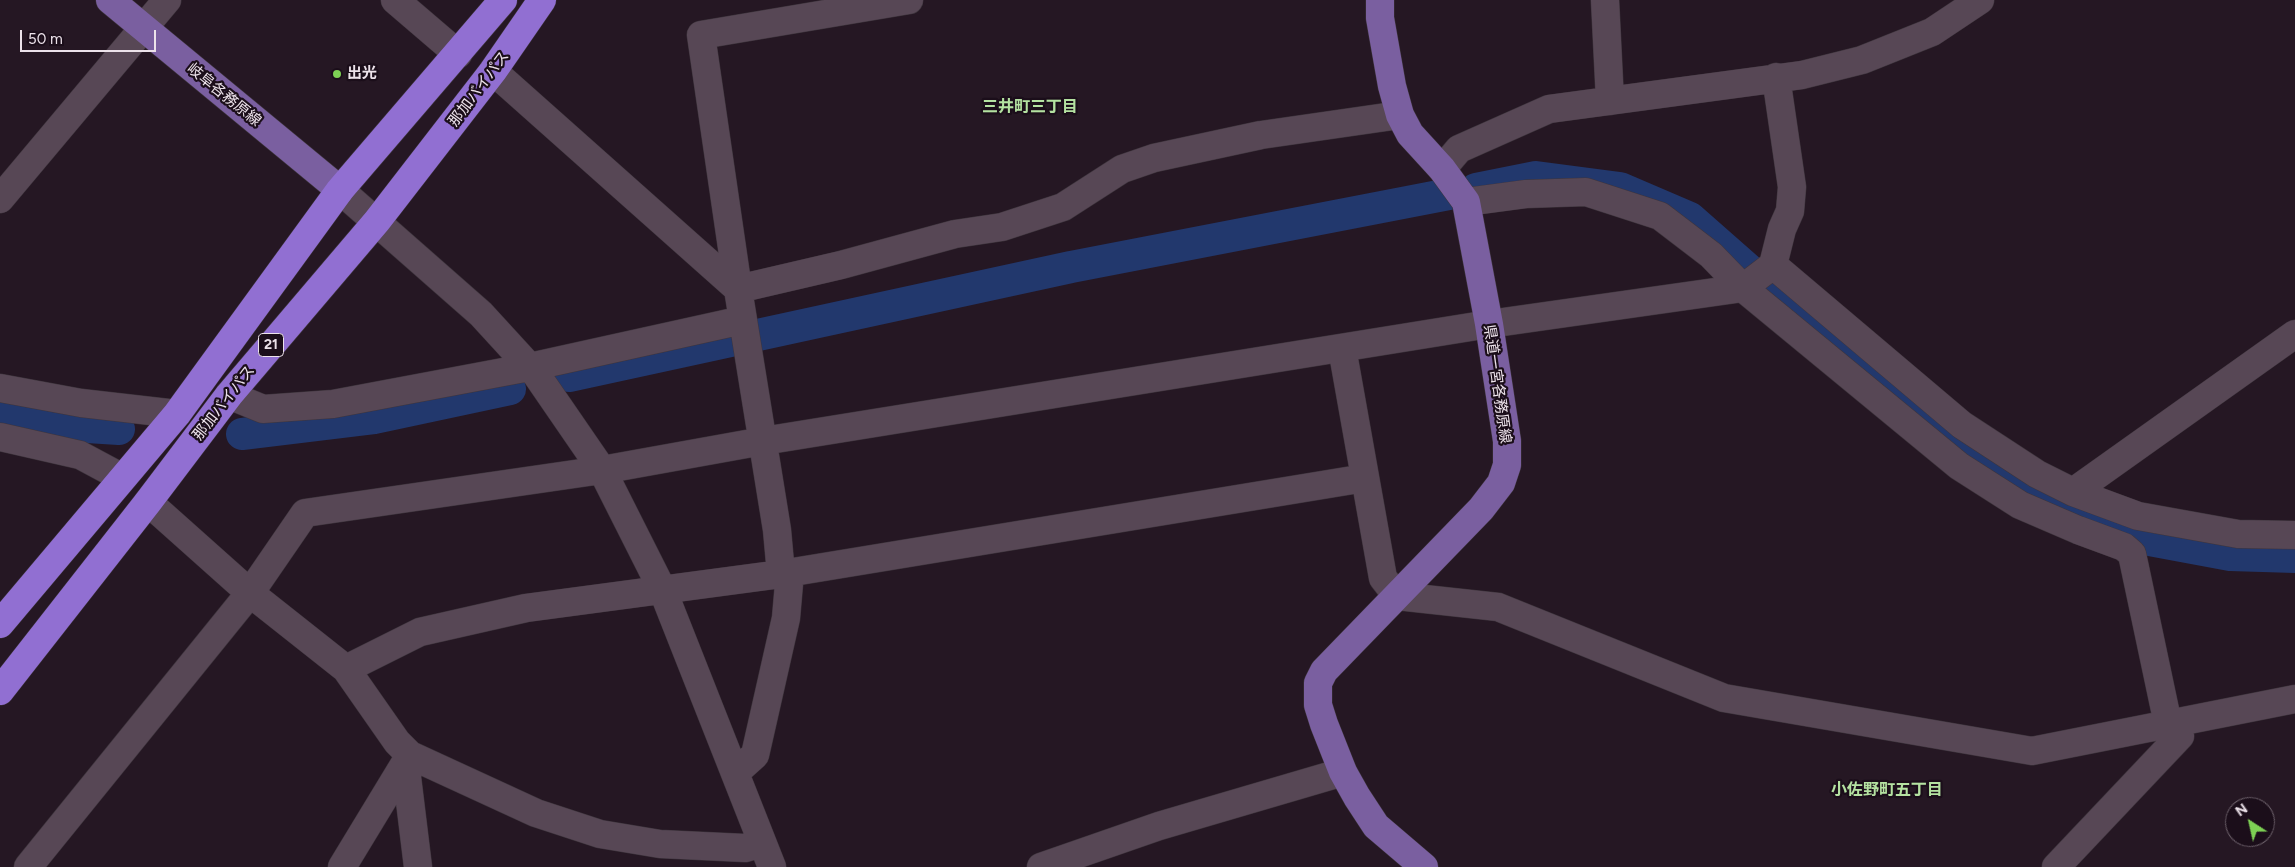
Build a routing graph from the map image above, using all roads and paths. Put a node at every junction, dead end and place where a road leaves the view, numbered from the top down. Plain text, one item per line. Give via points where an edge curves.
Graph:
1 (110, 0) edge
2 (167, 0) edge
3 (396, 0) edge
4 (490, 0) edge
5 (503, 0) edge
6 (542, 0) edge
7 (909, 0) edge
8 (1380, 0) edge
9 (1606, 0) edge
10 (1980, 0) edge
11 (480, 28) junction
12 (144, 29) junction
13 (458, 54) junction
14 (493, 72) junction
15 (1776, 78) junction
16 (1610, 101) junction
17 (1400, 115) junction
18 (1442, 169) junction
19 (340, 190) junction
20 (0, 199) edge
21 (1466, 202) junction
22 (377, 221) junction
23 (1757, 277) junction
24 (738, 288) junction
25 (1489, 324) junction
26 (744, 332) junction
27 (2295, 334) edge
28 (1342, 348) junction
29 (530, 367) junction
30 (0, 388) edge
31 (229, 395) junction
32 (177, 414) junction
33 (0, 437) edge
34 (763, 441) junction
35 (602, 470) junction
36 (121, 477) junction
37 (1365, 478) junction
38 (2073, 492) junction
39 (148, 502) junction
40 (2295, 535) edge
41 (785, 573) junction
42 (663, 591) junction
43 (250, 593) junction
44 (1397, 596) junction
45 (0, 624) edge
46 (346, 669) junction
47 (0, 690) edge
48 (2295, 699) edge
49 (2173, 724) junction
50 (410, 755) junction
51 (1343, 772) junction
52 (735, 773) junction
53 (767, 855) edge
54 (28, 867) edge
55 (342, 867) edge
56 (418, 867) edge
57 (1041, 867) edge
58 (1424, 867) edge
59 (2056, 867) edge

1 - 12 main road, 岐阜各務原線
2 - 12 street
3 - 13 street
4 - 11 highway
5 - 11 highway, 那加バイパス / 21
6 - 14 highway, 那加バイパス / 21
7 - 24 street via 701,35
8 - 17 main road, 県道一宮各務原線 via 1380,18
9 - 16 street
10 - 15 street via 1932,32 1899,47 1862,60
11 - 13 highway, 那加バイパス / 21
12 - 19 main road, 岐阜各務原線
12 - 20 street
13 - 19 highway, 那加バイパス / 21
14 - 22 highway, 那加バイパス / 21
14 - 24 street
15 - 16 street
15 - 23 street via 1792,187 1790,211
16 - 18 street via 1549,109 1458,149
17 - 18 main road, 県道一宮各務原線 via 1410,134
17 - 24 street via 1260,135 1154,158 1122,169 1063,207 1002,227 955,234 841,266
18 - 21 main road, 県道一宮各務原線
19 - 22 street
19 - 32 highway, 那加バイパス / 21
21 - 23 street via 1526,194 1586,192 1660,216 1711,255
21 - 25 main road, 県道一宮各務原線
22 - 29 street via 481,314
22 - 31 highway, 那加バイパス / 21
23 - 25 street
23 - 38 street via 1962,425 2037,474
23 - 49 street via 1959,466 2020,505 2124,547 2132,554
24 - 26 street
25 - 28 street
25 - 44 main road, 県道一宮各務原線 via 1507,441 1506,466 1501,483 1481,510
26 - 29 street
26 - 34 street
27 - 38 street
28 - 34 street
28 - 37 street
29 - 31 street via 333,404 263,409
29 - 35 street
30 - 32 street via 81,403
31 - 39 highway, 那加バイパス / 21
32 - 36 highway, 那加バイパス / 21
33 - 36 street via 80,455
34 - 35 street
34 - 41 street
35 - 42 street
35 - 43 street via 305,513
36 - 45 highway, 那加バイパス / 21
37 - 41 street
37 - 44 street via 1383,578
38 - 40 street via 2138,516 2238,534
39 - 43 street
39 - 47 highway, 那加バイパス / 21
41 - 42 street
41 - 52 street via 786,618 755,755
42 - 46 street via 526,608 420,632
42 - 52 street
43 - 46 street
43 - 54 street
44 - 49 street via 1498,607 1724,698 2032,752
44 - 51 main road, 県道一宮各務原線 via 1324,671 1318,683 1318,705
46 - 50 street via 396,742
48 - 49 street
49 - 59 street via 2180,736
50 - 53 street via 536,813 600,834 660,844 745,848
50 - 55 street
50 - 56 street via 407,777
51 - 57 street via 1159,826
51 - 58 main road, 県道一宮各務原線 via 1376,826
52 - 53 street

